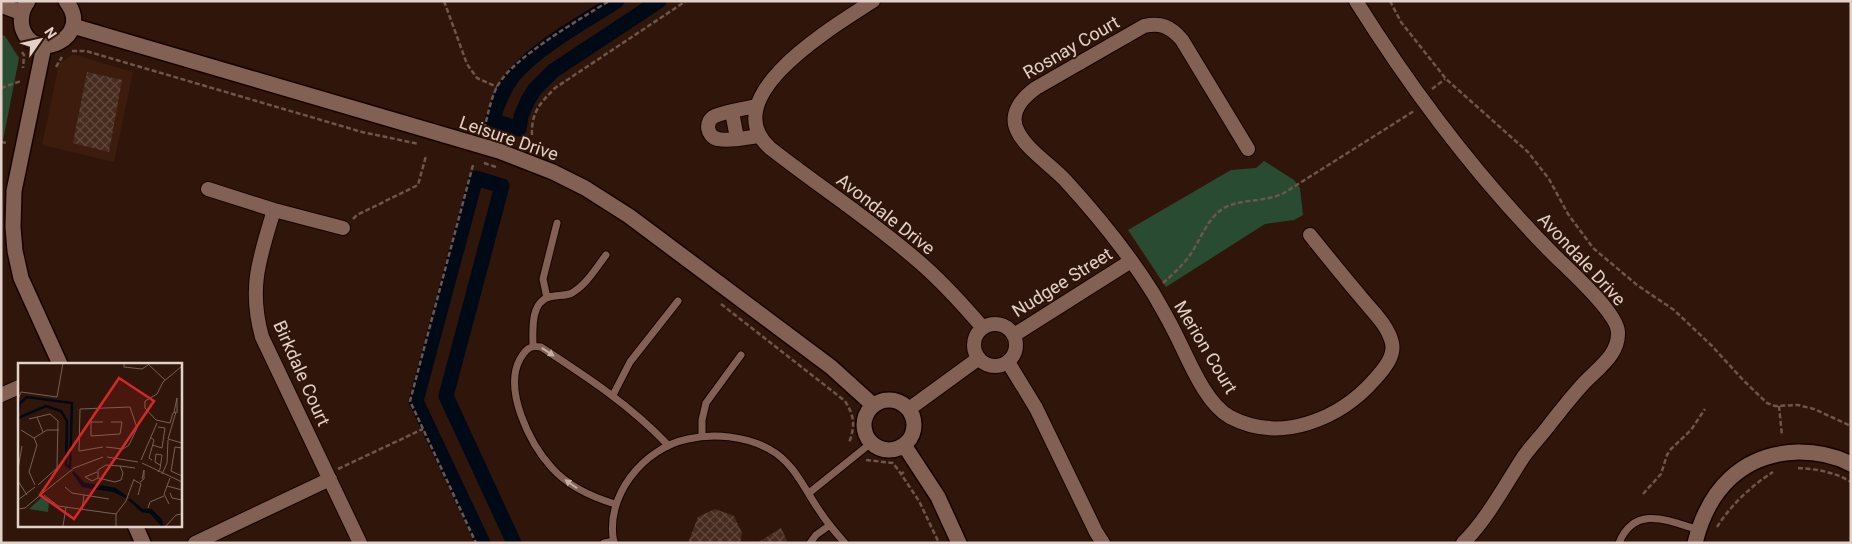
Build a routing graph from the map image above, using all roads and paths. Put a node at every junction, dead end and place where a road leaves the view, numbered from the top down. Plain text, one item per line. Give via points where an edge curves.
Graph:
1 (66, 1) edge
2 (444, 1) edge
3 (609, 1) edge
4 (686, 1) edge
5 (873, 1) edge
6 (1356, 1) edge
7 (1390, 1) edge
8 (1, 5) edge
9 (25, 7) edge
10 (73, 26) junction
11 (44, 46) junction
12 (54, 71) dead end
13 (1446, 79) junction
14 (21, 81) dead end
15 (497, 87) junction
16 (1, 88) edge
17 (1423, 100) junction
18 (756, 106) junction
19 (732, 112) junction
20 (484, 129) dead end
21 (532, 135) dead end
22 (760, 136) junction
23 (737, 138) junction
24 (1, 142) edge
25 (8, 143) dead end
26 (421, 144) dead end
27 (1248, 149) dead end
28 (426, 156) dead end
29 (476, 161) dead end
30 (473, 165) dead end
31 (504, 169) dead end
32 (208, 189) dead end
33 (274, 210) junction
34 (557, 223) dead end
35 (343, 228) joint
36 (1310, 235) dead end
37 (606, 255) dead end
38 (1131, 261) junction
39 (1152, 292) junction
40 (547, 298) junction
41 (678, 300) dead end
42 (718, 303) dead end
43 (984, 328) junction
44 (1014, 335) junction
45 (533, 346) junction
46 (741, 355) dead end
47 (979, 358) junction
48 (1008, 362) junction
49 (60, 363) edge
50 (18, 387) edge
51 (1, 395) edge
52 (613, 395) junction
53 (873, 405) junction
54 (1779, 406) junction
55 (909, 409) junction
56 (1705, 409) dead end
57 (1851, 426) edge
58 (423, 429) junction
59 (702, 436) junction
60 (1782, 436) dead end
61 (849, 443) dead end
62 (871, 443) junction
63 (668, 445) junction
64 (904, 445) junction
65 (862, 459) dead end
66 (1851, 464) edge
67 (916, 465) junction
68 (1795, 468) dead end
69 (1779, 470) dead end
70 (901, 474) junction
71 (329, 477) junction
72 (1851, 482) edge
73 (809, 493) junction
74 (1643, 494) dead end
75 (615, 504) junction
76 (830, 525) junction
77 (135, 526) edge
78 (1702, 536) edge
79 (614, 542) edge
80 (143, 543) edge
81 (195, 543) edge
82 (360, 543) edge
83 (476, 543) edge
84 (604, 543) edge
85 (810, 543) edge
86 (845, 543) edge
87 (939, 543) edge
88 (959, 543) edge
89 (1103, 543) edge
90 (1463, 543) edge
91 (1619, 543) edge

1 - 10 street via 72,9
2 - 15 path via 467,64 477,78
3 - 15 path via 511,68
4 - 21 path via 555,88 541,102 531,121
5 - 18 street via 794,58 764,90
6 - 17 street, Avondale Drive
7 - 13 path via 1401,22
8 - 9 street
9 - 11 street via 21,22 23,30 28,38
10 - 11 street via 65,39 52,46
10 - 53 street, Leisure Drive via 504,153 553,172 629,216 831,366
11 - 49 street via 14,191 13,227 21,278
12 - 26 path via 65,53 82,50 362,132
13 - 17 path
13 - 54 path via 1528,152 1593,248 1637,285 1674,310 1767,403
14 - 16 path
15 - 20 path
17 - 39 path via 1416,110 1284,193 1219,211 1184,263
17 - 90 street, Avondale Drive via 1481,176 1611,315 1618,330 1616,346 1609,359 1580,387 1526,454 1485,517
18 - 19 street
18 - 22 street
19 - 23 street
19 - 23 street via 711,118 708,129 710,135 717,139
22 - 23 street
22 - 43 street, Avondale Drive via 770,148 925,267
24 - 25 path
27 - 38 street, Rosnay Court via 1182,40 1164,25 1144,26 1027,94 1016,110 1017,131 1084,201
28 - 35 path via 418,185 357,215
29 - 31 path
30 - 58 path via 410,399
32 - 33 street
33 - 35 street
33 - 71 street, Birkdale Court via 260,258 255,288 256,316 262,337
34 - 40 lane via 543,279
36 - 39 street, Merion Court via 1383,325 1392,344 1388,362 1372,382 1355,399 1318,421 1271,429 1248,425 1228,416 1211,400
37 - 40 lane via 579,288 570,294
38 - 39 street, Merion Court
38 - 44 street, Nudgee Street
40 - 45 lane via 533,318
41 - 52 lane via 630,362
42 - 61 path via 845,401 853,413
43 - 44 street via 1000,325
43 - 47 street via 978,333 974,346
44 - 48 street via 1016,346
45 -> 52 lane via 541,347
75 -> 45 lane via 578,489 563,478 542,455 526,427 515,398 514,378 525,350
46 - 59 lane via 706,403
47 - 48 street via 990,366
47 - 55 street
48 - 89 street via 1036,408
50 - 51 street
52 - 63 lane via 640,416
53 - 55 street via 881,400 891,400
53 - 62 street via 867,411 863,428
54 - 57 path via 1798,405 1814,409
54 - 60 path
55 - 64 street via 913,432
56 - 74 path via 1691,430 1671,448 1661,474
58 - 71 path
58 - 83 path
59 - 63 lane
59 - 73 lane via 747,439 770,450 790,466
62 - 64 street via 887,450
62 - 73 lane
63 - 75 lane via 636,470
64 - 67 street
65 - 70 path via 894,463
66 - 78 street via 1833,455 1808,452 1785,452 1759,459 1724,484 1710,503
67 - 70 path
67 - 88 street via 938,497
68 - 72 path via 1814,469
69 - 78 path via 1759,481 1718,526
70 - 87 path via 919,501
71 - 81 street
71 - 82 street, Birkdale Court
73 - 76 lane
75 - 79 lane
76 - 85 lane
76 - 86 lane
77 - 80 street
78 - 91 lane via 1650,518 1628,527
79 - 84 lane

